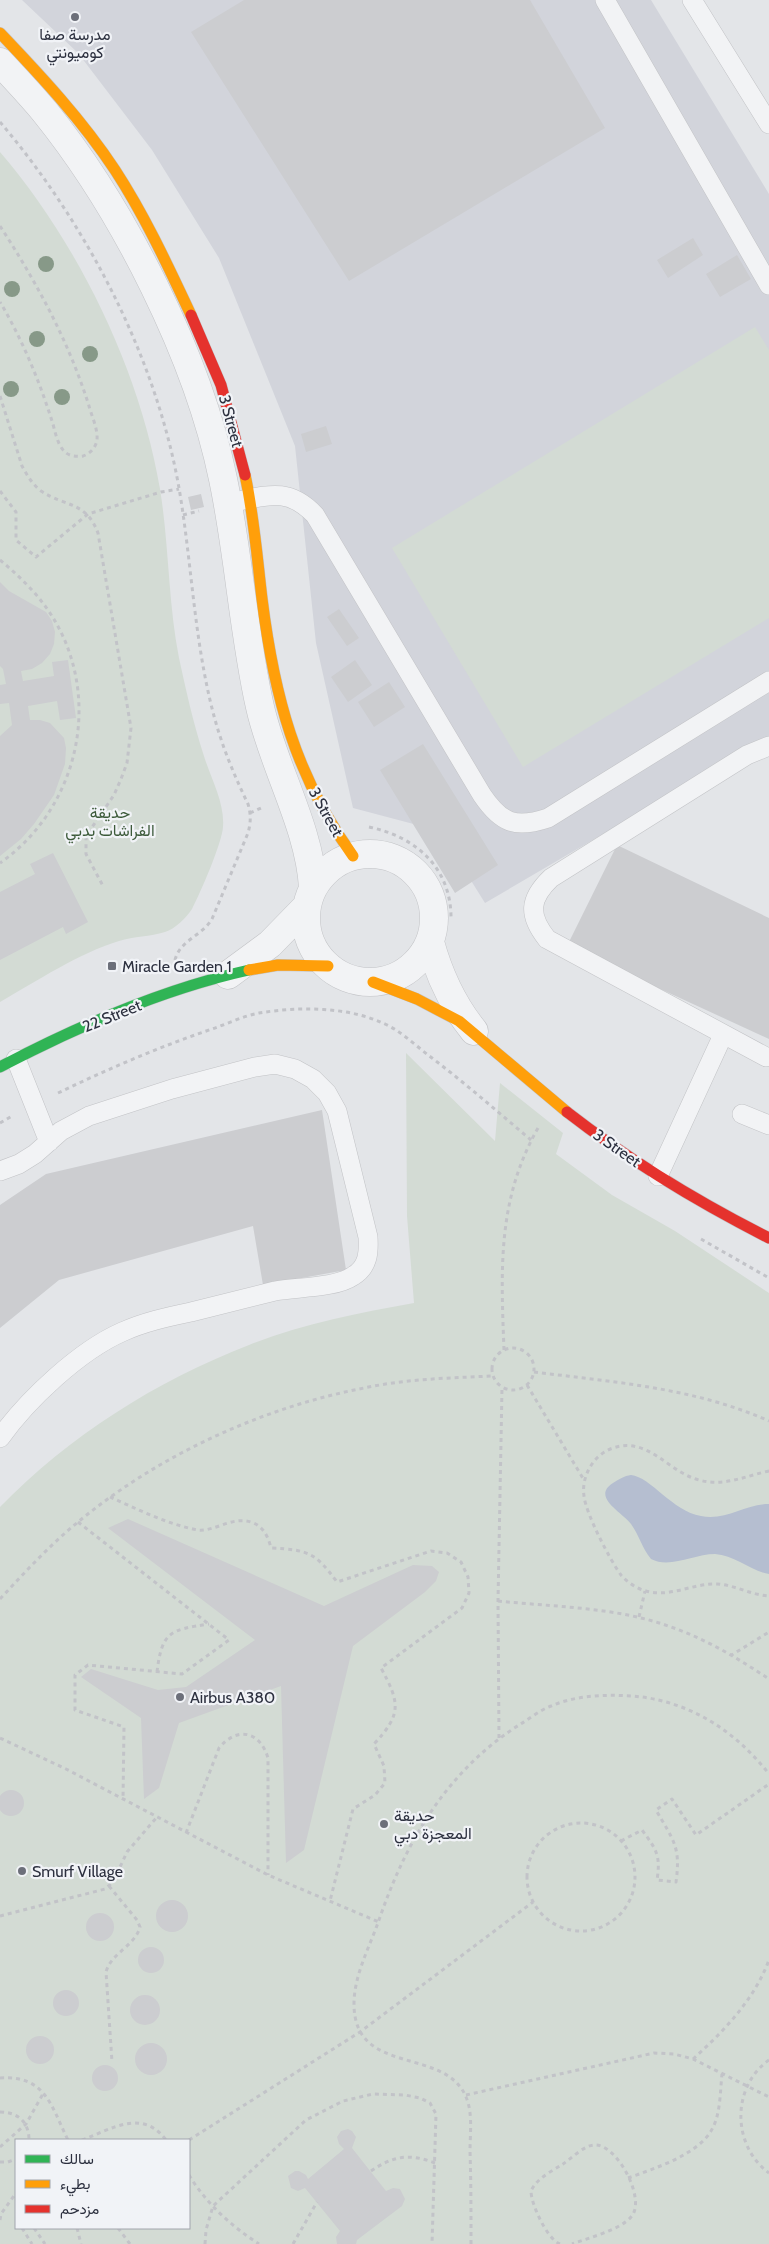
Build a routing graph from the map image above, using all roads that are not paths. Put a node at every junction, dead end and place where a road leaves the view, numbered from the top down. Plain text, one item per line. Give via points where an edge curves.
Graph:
1 (605, 0) edge
2 (692, 0) edge
3 (0, 33) edge
4 (0, 62) edge
5 (769, 124) edge
6 (769, 285) edge
7 (234, 497) junction
8 (769, 681) edge
9 (769, 746) edge
10 (352, 856) junction
11 (310, 897) junction
12 (430, 942) junction
13 (328, 966) junction
14 (228, 975) junction
15 (373, 982) junction
16 (723, 1035) junction
17 (480, 1038) junction
18 (766, 1057) dead end
19 (8, 1063) edge
20 (742, 1114) dead end
21 (769, 1125) edge
22 (49, 1142) junction
23 (0, 1172) edge
24 (658, 1176) junction
25 (769, 1238) edge
26 (0, 1438) edge

1 - 6 lane
2 - 5 lane
3 - 7 street, 3 Street via 58,95 88,133 138,209 205,343 224,395
4 - 7 street, 3 Street via 46,112 130,239 185,356
7 - 8 lane via 287,496 298,500 316,515 482,795 493,812 510,822 529,824 548,818
7 - 10 street, 3 Street via 286,722 324,814
7 - 11 street, 3 Street via 254,680 262,716 310,855
9 - 16 lane via 747,756 551,878 538,890 533,907 536,925 547,939
10 - 11 street via 324,874
10 - 12 street via 373,853 393,857 425,882 433,901 434,922
11 - 13 street via 307,928 314,949
11 - 14 street, 22 Street via 270,944
12 - 15 street via 407,970 390,979
12 - 17 street, 3 Street via 446,989
13 - 14 street, 22 Street via 277,965
13 - 15 street via 341,975
14 - 19 street, 22 Street via 99,1021
15 - 17 street, 3 Street via 438,1009
16 - 18 lane
16 - 24 lane
17 - 24 street, 3 Street via 554,1102
19 - 22 lane
20 - 21 lane
22 - 23 lane via 19,1164
22 - 26 lane via 89,1116 172,1089 255,1066 275,1064 296,1069 327,1093 336,1111 369,1252 364,1267 352,1277 278,1290 144,1323 121,1332 59,1374
24 - 25 street, 3 Street

